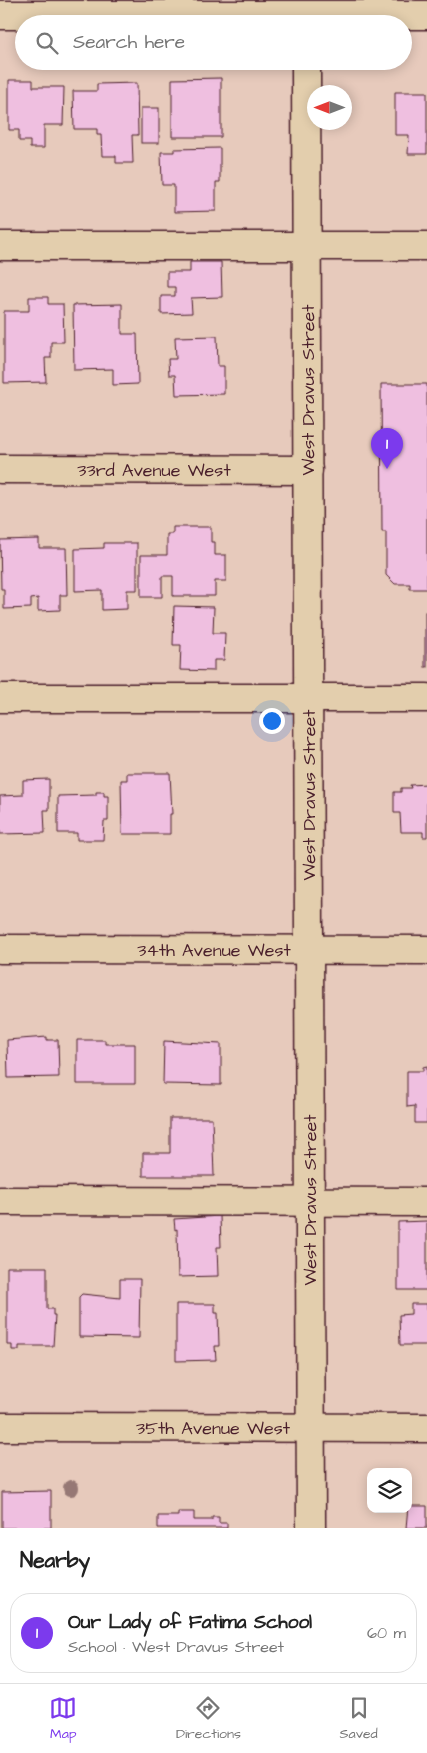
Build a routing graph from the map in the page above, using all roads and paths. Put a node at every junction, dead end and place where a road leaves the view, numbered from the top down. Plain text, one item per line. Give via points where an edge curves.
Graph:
1 (306, 13) edge
2 (0, 15) edge
3 (427, 15) edge
4 (306, 70) edge
5 (0, 246) edge
6 (308, 246) junction
7 (427, 246) edge
8 (0, 469) edge
9 (308, 470) junction
10 (0, 698) edge
11 (308, 698) junction
12 (427, 698) edge
13 (0, 949) edge
14 (310, 950) junction
15 (427, 950) edge
16 (0, 1201) edge
17 (310, 1202) junction
18 (427, 1202) edge
19 (0, 1427) edge
20 (310, 1428) junction
21 (427, 1428) edge
22 (311, 1528) edge

1 - 2 street
1 - 3 street
4 - 6 street, West Dravus Street
5 - 6 street
6 - 7 street
6 - 9 street, West Dravus Street
8 - 9 street, 33rd Avenue West
9 - 11 street, West Dravus Street
10 - 11 street
11 - 12 street
11 - 14 street, West Dravus Street
13 - 14 street, 34th Avenue West
14 - 15 street, 34th Avenue West
14 - 17 street, West Dravus Street
16 - 17 street
17 - 18 street
17 - 20 street, West Dravus Street
19 - 20 street, 35th Avenue West
20 - 21 street, 35th Avenue West
20 - 22 street, West Dravus Street

